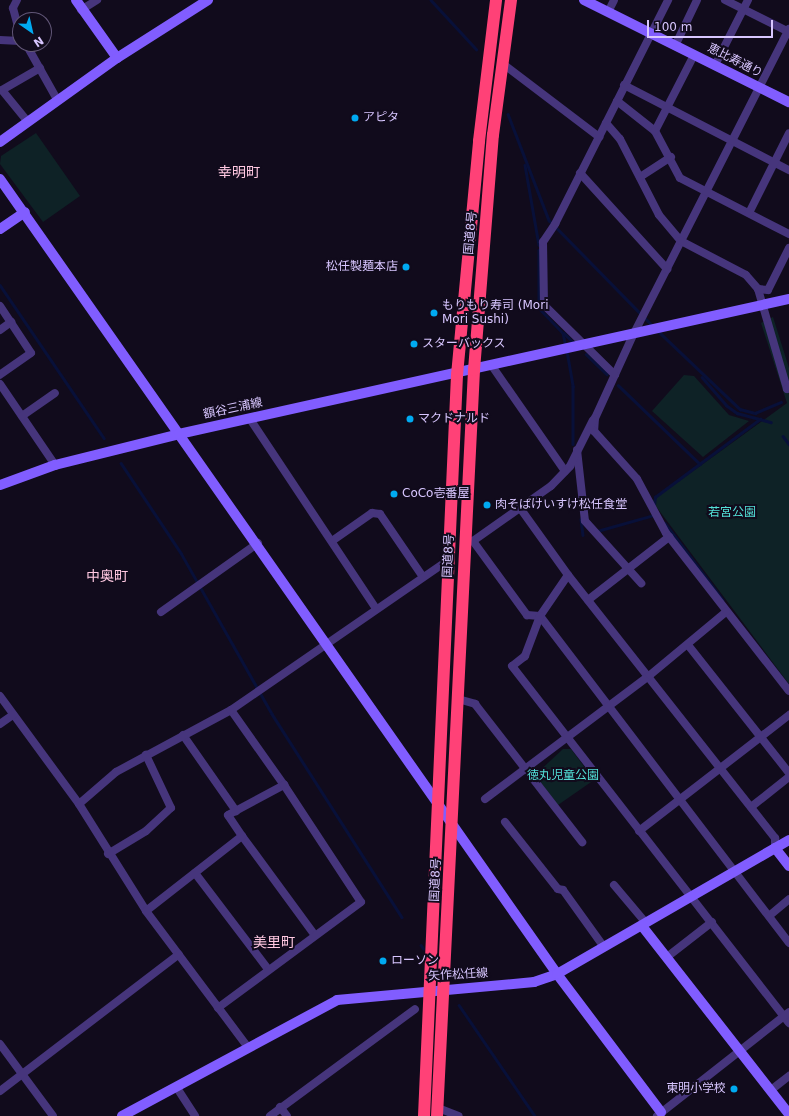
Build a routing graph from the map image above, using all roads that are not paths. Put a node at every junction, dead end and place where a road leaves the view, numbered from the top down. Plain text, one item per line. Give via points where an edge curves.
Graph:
1 (17, 0) edge
2 (76, 0) edge
3 (97, 0) edge
4 (496, 0) edge
5 (511, 0) edge
6 (584, 0) edge
7 (614, 0) edge
8 (668, 0) edge
9 (698, 0) edge
10 (725, 0) edge
11 (748, 0) edge
12 (204, 1) edge
13 (744, 9) junction
14 (82, 10) junction
15 (14, 12) edge
16 (608, 12) junction
17 (789, 31) edge
18 (650, 34) junction
19 (0, 40) edge
20 (12, 41) edge
21 (675, 46) junction
22 (31, 52) edge
23 (694, 55) junction
24 (116, 58) junction
25 (503, 64) junction
26 (716, 65) junction
27 (40, 68) junction
28 (624, 85) junction
29 (759, 87) junction
30 (1, 89) edge
31 (58, 101) junction
32 (617, 101) junction
33 (789, 102) edge
34 (667, 108) junction
35 (28, 122) junction
36 (606, 123) junction
37 (655, 131) junction
38 (789, 133) edge
39 (599, 138) junction
40 (732, 140) junction
41 (0, 142) edge
42 (672, 157) junction
43 (774, 162) junction
44 (789, 170) edge
45 (580, 173) junction
46 (640, 177) junction
47 (0, 179) edge
48 (706, 191) junction
49 (25, 212) junction
50 (749, 213) junction
51 (0, 229) edge
52 (789, 234) edge
53 (681, 241) junction
54 (789, 248) edge
55 (667, 269) junction
56 (758, 289) junction
57 (789, 299) edge
58 (763, 305) junction
59 (0, 306) edge
60 (12, 322) junction
61 (0, 330) edge
62 (634, 334) junction
63 (586, 346) junction
64 (492, 366) junction
65 (474, 370) junction
66 (0, 375) edge
67 (457, 375) junction
68 (615, 375) junction
69 (0, 384) edge
70 (789, 387) edge
71 (55, 393) dead end
72 (22, 416) junction
73 (595, 418) junction
74 (250, 419) junction
75 (179, 434) junction
76 (577, 449) junction
77 (55, 465) junction
78 (566, 471) junction
79 (0, 484) edge
80 (520, 508) junction
81 (669, 537) junction
82 (468, 540) junction
83 (332, 541) junction
84 (258, 543) junction
85 (450, 559) junction
86 (629, 568) junction
87 (568, 575) junction
88 (423, 576) junction
89 (641, 583) dead end
90 (588, 600) junction
91 (376, 609) junction
92 (161, 612) dead end
93 (726, 612) junction
94 (540, 616) junction
95 (327, 642) junction
96 (688, 645) junction
97 (650, 675) junction
98 (789, 691) edge
99 (0, 696) edge
100 (458, 699) junction
101 (608, 705) junction
102 (231, 710) junction
103 (13, 715) junction
104 (789, 715) edge
105 (0, 724) edge
106 (183, 736) junction
107 (568, 737) junction
108 (761, 738) junction
109 (146, 755) junction
110 (720, 766) junction
111 (526, 768) junction
112 (789, 773) edge
113 (789, 777) edge
114 (284, 785) junction
115 (485, 799) dead end
116 (678, 799) junction
117 (79, 804) junction
118 (440, 806) junction
119 (751, 807) junction
120 (236, 811) junction
121 (453, 822) junction
122 (504, 822) dead end
123 (639, 831) junction
124 (242, 836) junction
125 (789, 840) edge
126 (582, 842) dead end
127 (775, 848) junction
128 (108, 854) junction
129 (789, 866) edge
130 (734, 872) junction
131 (195, 873) junction
132 (614, 885) dead end
133 (689, 897) junction
134 (789, 899) edge
135 (146, 911) junction
136 (769, 916) junction
137 (712, 922) junction
138 (644, 925) junction
139 (314, 934) junction
140 (789, 943) edge
141 (604, 947) junction
142 (179, 954) junction
143 (667, 957) junction
144 (267, 968) junction
145 (557, 974) junction
146 (437, 990) junction
147 (218, 1008) junction
148 (415, 1009) dead end
149 (786, 1014) edge
150 (789, 1023) edge
151 (0, 1044) edge
152 (247, 1046) junction
153 (741, 1051) junction
154 (22, 1074) junction
155 (789, 1076) edge
156 (177, 1088) junction
157 (771, 1090) junction
158 (0, 1091) edge
159 (280, 1108) junction
160 (438, 1112) edge
161 (659, 1114) edge
162 (789, 1114) edge
163 (52, 1116) edge
164 (122, 1116) edge
165 (195, 1116) edge
166 (270, 1116) edge
167 (287, 1116) edge
168 (424, 1116) edge
169 (459, 1116) edge

1 - 15 street
2 - 14 street
3 - 14 street
4 - 67 highway, 国道8号 via 479,141
5 - 25 highway, 国道8号
6 - 16 street, 恵比寿通り
7 - 16 street
8 - 18 street
9 - 21 street
10 - 13 street
11 - 13 street
12 - 24 street
13 - 17 street
13 - 26 street
14 - 24 street
16 - 18 street, 恵比寿通り
17 - 29 street
18 - 21 street, 恵比寿通り
18 - 28 street
19 - 20 street
21 - 23 street, 恵比寿通り
22 - 27 street
23 - 26 street, 恵比寿通り
23 - 34 street
24 - 31 street
25 - 39 street
25 - 65 highway, 国道8号 via 493,135
26 - 29 street, 恵比寿通り
27 - 30 street
27 - 31 street
28 - 32 street
28 - 34 street
29 - 33 street, 恵比寿通り
29 - 40 street
30 - 35 street
31 - 35 street
32 - 36 street
32 - 37 street
34 - 37 street
34 - 40 street
35 - 41 street
36 - 39 street
36 - 46 street via 620,139
37 - 42 street
38 - 43 street
39 - 45 street
40 - 43 street
40 - 48 street
42 - 46 street
42 - 48 street via 680,178
43 - 44 street
43 - 50 street
45 - 55 street
45 - 63 street via 553,228 543,242 544,305
46 - 53 street via 659,215
47 - 49 street
48 - 50 street
48 - 53 street
49 - 51 street
49 - 75 street
50 - 52 street
53 - 55 street
53 - 56 street via 746,275
54 - 56 street via 768,290
55 - 62 street
56 - 58 street
57 - 58 street, 額谷三浦線
58 - 62 street, 額谷三浦線
58 - 70 street via 786,389
59 - 60 street
60 - 61 street
60 - 66 street via 31,352
62 - 63 street, 額谷三浦線
62 - 68 street
63 - 64 street, 額谷三浦線
63 - 68 street
64 - 65 street, 額谷三浦線
64 - 78 street
65 - 67 street, 額谷三浦線
65 - 82 highway, 国道8号
67 - 74 street, 額谷三浦線
67 - 85 highway, 国道8号
68 - 73 street
69 - 72 street
71 - 72 street
72 - 77 street
73 - 76 street
73 - 81 street via 594,431 602,443 637,479 653,504 657,521
74 - 75 street, 額谷三浦線
74 - 83 street
75 - 77 street, 額谷三浦線
75 - 84 street
76 - 78 street
76 - 86 street via 585,521 601,542 613,548
77 - 79 street, 額谷三浦線
78 - 80 street
80 - 82 street
80 - 87 street
81 - 86 street
81 - 93 street
82 - 94 street via 527,615
82 - 100 highway, 国道8号
83 - 88 street via 372,513 380,514
83 - 91 street
84 - 92 street
84 - 95 street
85 - 88 street
85 - 118 highway, 国道8号
86 - 89 street
86 - 90 street
87 - 90 street
87 - 94 street
88 - 91 street
90 - 97 street
91 - 95 street
93 - 96 street
93 - 98 street
94 - 101 street
94 - 107 street via 524,656 512,666
95 - 102 street
95 - 118 street
96 - 97 street
96 - 108 street
97 - 101 street
97 - 110 street
99 - 103 street
100 - 111 street via 475,704
100 - 121 highway, 国道8号
101 - 107 street
101 - 116 street
102 - 106 street
102 - 114 street
103 - 105 street
103 - 117 street
104 - 108 street
106 - 109 street
106 - 120 street
107 - 111 street
107 - 123 street
108 - 110 street
108 - 112 street
109 - 117 street via 116,772
109 - 128 street via 171,808 146,831
110 - 116 street
110 - 119 street
111 - 115 street
111 - 126 street
113 - 119 street
114 - 120 street
114 - 139 street via 361,902
116 - 123 street
116 - 130 street
117 - 128 street
118 - 121 street
118 - 146 highway, 国道8号
119 - 127 street via 775,838
120 - 124 street via 228,815
121 - 145 street
121 - 146 highway, 国道8号
122 - 141 street via 558,888 563,890
123 - 133 street
124 - 131 street
124 - 139 street
125 - 127 street, 矢作松任線
127 - 129 street
127 - 130 street, 矢作松任線
128 - 135 street
130 - 133 street, 矢作松任線
130 - 136 street
131 - 135 street
131 - 144 street
132 - 138 street
133 - 137 street
133 - 138 street, 矢作松任線
134 - 136 street
135 - 142 street
136 - 140 street
137 - 143 street
137 - 149 street
138 - 141 street, 矢作松任線
138 - 143 street
139 - 144 street
141 - 145 street, 矢作松任線
142 - 147 street
142 - 154 street
143 - 153 street
144 - 147 street
145 - 146 street, 矢作松任線 via 534,982
145 - 161 street
146 - 152 street, 矢作松任線 via 337,1000
146 - 160 highway, 国道8号
146 - 168 highway, 国道8号
147 - 152 street
148 - 159 street
149 - 150 street
149 - 153 street
151 - 154 street
152 - 156 street, 矢作松任線
153 - 157 street
153 - 161 street
154 - 158 street
154 - 163 street
155 - 157 street
156 - 164 street, 矢作松任線
156 - 165 street
157 - 162 street
159 - 166 street
159 - 167 street
160 - 169 street

